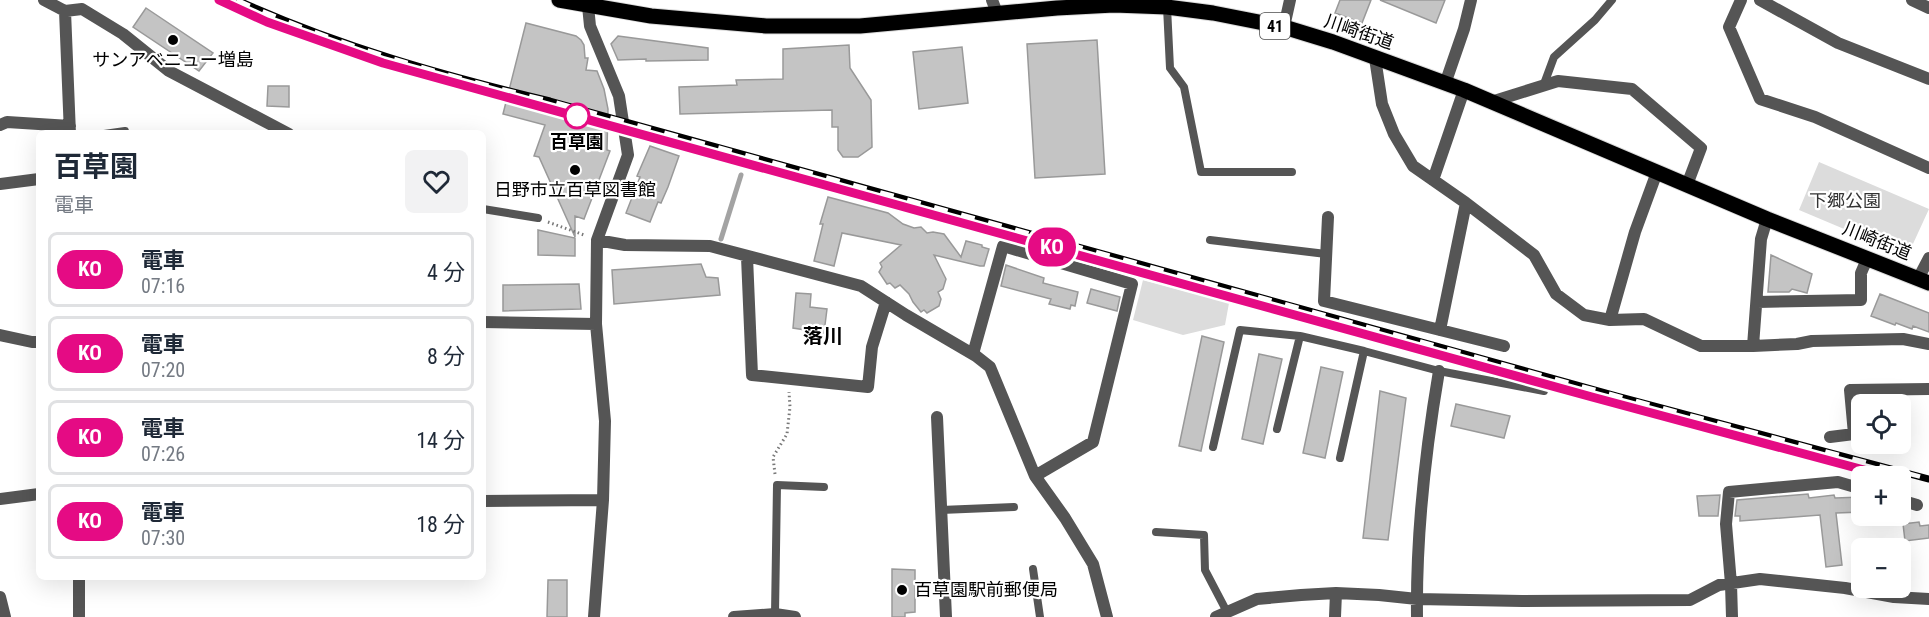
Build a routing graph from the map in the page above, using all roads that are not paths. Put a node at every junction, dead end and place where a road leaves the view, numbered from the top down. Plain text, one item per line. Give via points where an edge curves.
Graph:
1 (44, 0) edge
2 (559, 0) edge
3 (1290, 0) edge
4 (1471, 0) edge
5 (1612, 0) edge
6 (1741, 0) edge
7 (1761, 0) edge
8 (1912, 0) edge
9 (1095, 3) edge
10 (1057, 4) edge
11 (588, 6) junction
12 (994, 7) edge
13 (1167, 7) junction
14 (1929, 9) edge
15 (65, 11) junction
16 (1284, 27) junction
17 (1375, 58) junction
18 (1929, 79) edge
19 (1445, 84) junction
20 (1544, 84) junction
21 (1464, 90) junction
22 (1491, 102) junction
23 (0, 124) edge
24 (70, 130) edge
25 (282, 130) edge
26 (1929, 168) edge
27 (1292, 172) dead end
28 (1657, 172) junction
29 (36, 179) edge
30 (1432, 180) junction
31 (0, 184) edge
32 (1687, 184) junction
33 (1466, 203) junction
34 (486, 209) edge
35 (1328, 217) dead end
36 (538, 218) dead end
37 (1767, 219) junction
38 (597, 240) junction
39 (1210, 240) dead end
40 (1326, 254) junction
41 (747, 257) junction
42 (1929, 258) edge
43 (1867, 259) junction
44 (1924, 281) edge
45 (1757, 302) junction
46 (886, 303) junction
47 (1610, 320) junction
48 (486, 322) edge
49 (596, 324) junction
50 (1440, 330) junction
51 (0, 335) edge
52 (1300, 336) junction
53 (36, 342) edge
54 (1929, 344) edge
55 (1503, 346) dead end
56 (1753, 346) junction
57 (1364, 351) junction
58 (973, 354) junction
59 (1439, 371) junction
60 (1929, 389) edge
61 (1545, 391) dead end
62 (937, 417) dead end
63 (1276, 429) dead end
64 (1830, 437) dead end
65 (1214, 447) dead end
66 (1340, 458) dead end
67 (1035, 476) junction
68 (1851, 486) edge
69 (824, 487) dead end
70 (36, 494) edge
71 (0, 499) edge
72 (603, 500) junction
73 (486, 501) edge
74 (1911, 503) edge
75 (1917, 505) dead end
76 (1014, 507) dead end
77 (942, 510) junction
78 (1156, 532) dead end
79 (1033, 569) dead end
80 (79, 580) edge
81 (1731, 584) junction
82 (1335, 593) junction
83 (0, 597) edge
84 (1417, 599) junction
85 (1929, 599) edge
86 (775, 614) junction
87 (1221, 615) edge
88 (5, 617) edge
89 (79, 617) edge
90 (594, 617) edge
91 (734, 617) edge
92 (795, 617) edge
93 (946, 617) edge
94 (1040, 617) edge
95 (1107, 617) edge
96 (1335, 617) edge
97 (1417, 617) edge
98 (1732, 617) edge

1 - 15 street
2 - 11 main road, 川崎街道 / 41
3 - 16 street
4 - 19 street
5 - 20 lane via 1595,21 1554,57
6 - 26 street via 1729,27 1760,99 1815,117
7 - 18 street via 1838,43
8 - 14 street
9 - 10 main road, 川崎街道 / 41
9 - 13 main road, 川崎街道 / 41
10 - 12 main road, 川崎街道 / 41
11 - 12 main road, 川崎街道 / 41 via 766,26 860,26
11 - 38 street via 590,26 619,96 628,155
13 - 16 main road, 川崎街道 / 41
13 - 27 lane via 1170,68 1184,87 1201,172
15 - 24 street
15 - 25 street via 82,9 123,34 169,70
16 - 17 main road, 川崎街道 / 41
17 - 19 main road, 川崎街道 / 41
17 - 30 street via 1382,104 1394,134 1413,166
19 - 21 main road, 川崎街道 / 41
20 - 22 street
20 - 32 street via 1558,81 1632,89 1701,148
21 - 22 main road, 川崎街道 / 41
21 - 30 street
22 - 28 main road, 川崎街道 / 41
23 - 24 street
28 - 32 main road, 川崎街道 / 41
28 - 47 street
29 - 31 street
30 - 33 street
32 - 37 main road, 川崎街道 / 41
33 - 47 street via 1533,255 1556,294 1584,315
33 - 50 street
34 - 36 lane
35 - 40 street
37 - 43 main road, 川崎街道 / 41
37 - 45 street via 1761,239
38 - 41 street via 625,245 710,246
38 - 49 street
39 - 40 lane
40 - 50 street via 1324,300
41 - 46 street via 861,286
41 - 46 street via 752,375 868,387 872,347
42 - 44 street
43 - 44 main road, 川崎街道 / 41
43 - 45 street via 1861,273 1862,300
45 - 56 street
46 - 58 street
47 - 56 street via 1644,319 1701,346
48 - 49 street
49 - 72 street via 605,420
50 - 55 street
51 - 53 street
52 - 57 lane
52 - 63 lane
52 - 65 lane via 1240,330
54 - 56 street via 1903,339
57 - 59 lane
57 - 66 lane
58 - 67 street via 990,367
58 - 67 street via 1003,246 1132,284 1092,442
59 - 61 lane
59 - 84 street via 1427,444
60 - 64 street via 1850,390 1854,434
62 - 77 street
67 - 95 street via 1093,564
68 - 81 street via 1838,482 1729,492 1726,524
69 - 86 lane via 777,485
70 - 71 street
72 - 73 street
72 - 90 street
74 - 75 street
76 - 77 lane
77 - 93 street
78 - 87 lane via 1204,535 1205,570
79 - 94 lane
80 - 89 street
81 - 84 street via 1719,585 1690,600
81 - 85 street via 1760,579
81 - 98 street
82 - 84 street
82 - 87 street via 1257,599
82 - 96 street
83 - 88 street
84 - 97 street
86 - 91 street
86 - 92 street

